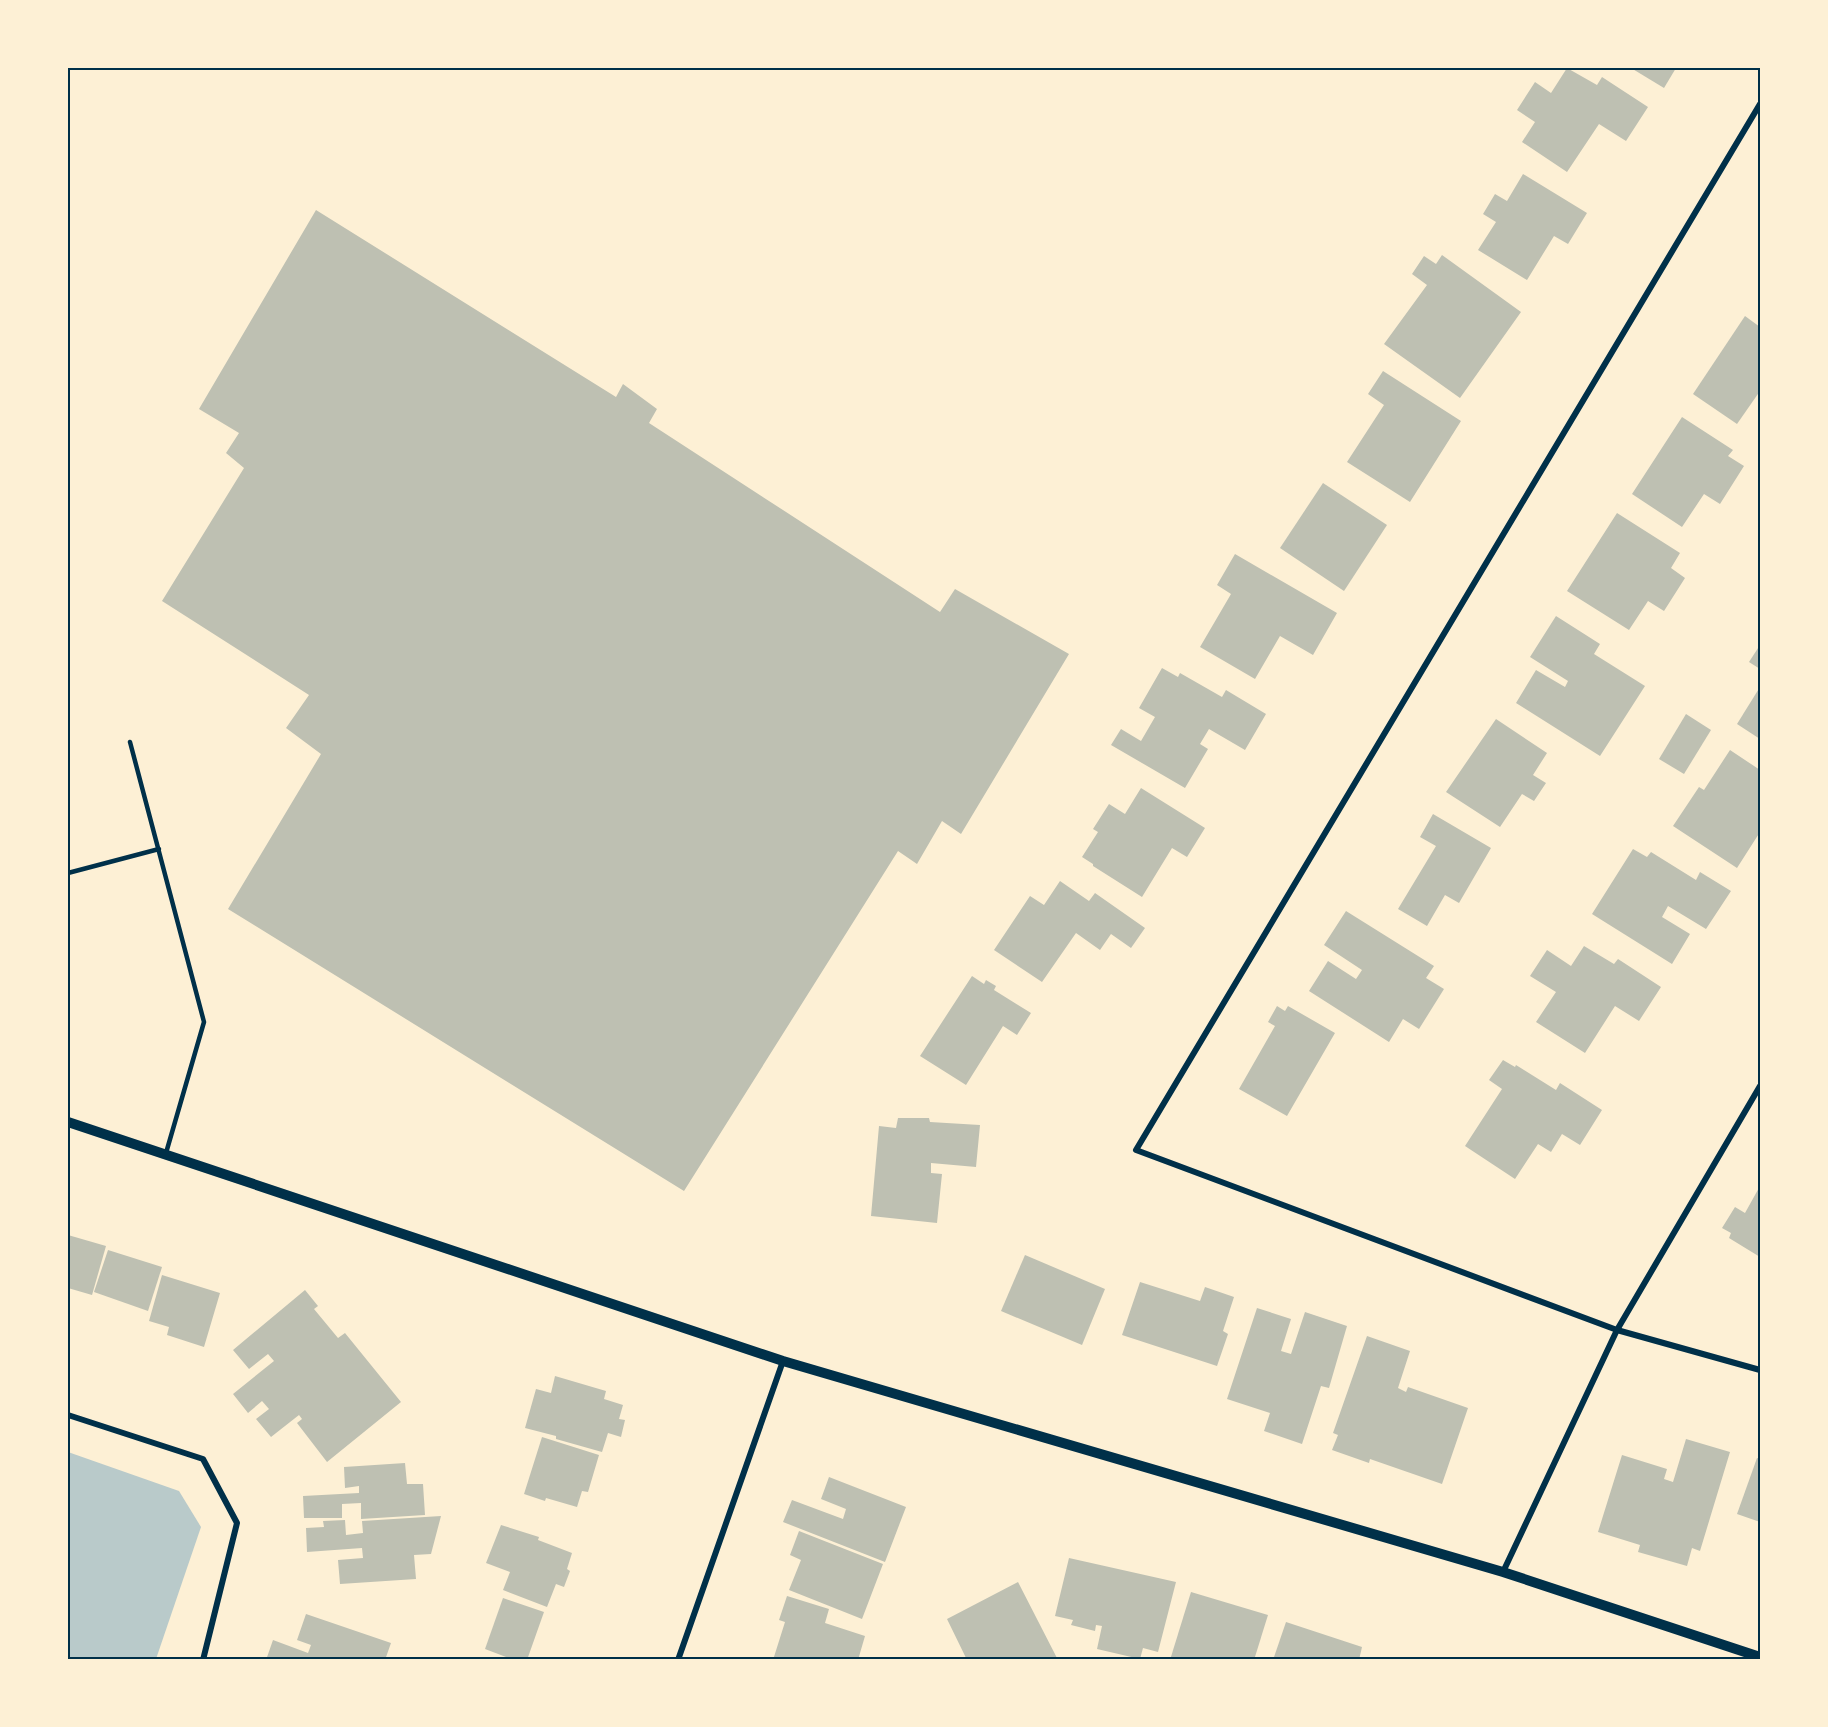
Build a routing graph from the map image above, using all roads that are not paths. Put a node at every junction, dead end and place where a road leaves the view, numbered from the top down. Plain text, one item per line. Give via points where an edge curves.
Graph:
1 (1761, 104) edge
2 (130, 742) dead end
3 (159, 849) junction
4 (68, 873) edge
5 (1761, 1086) edge
6 (68, 1122) edge
7 (166, 1154) junction
8 (1617, 1330) junction
9 (783, 1361) junction
10 (1761, 1370) edge
11 (68, 1415) edge
12 (1503, 1572) junction
13 (1761, 1657) edge
14 (203, 1659) edge
15 (678, 1659) edge

1 - 8 street via 1136,1150
2 - 3 lane
3 - 4 lane
3 - 7 lane via 204,1022
5 - 8 street
6 - 7 street
7 - 9 street
8 - 10 street
8 - 12 street
9 - 12 street
9 - 15 street
11 - 14 street via 203,1459 237,1523
12 - 13 street

